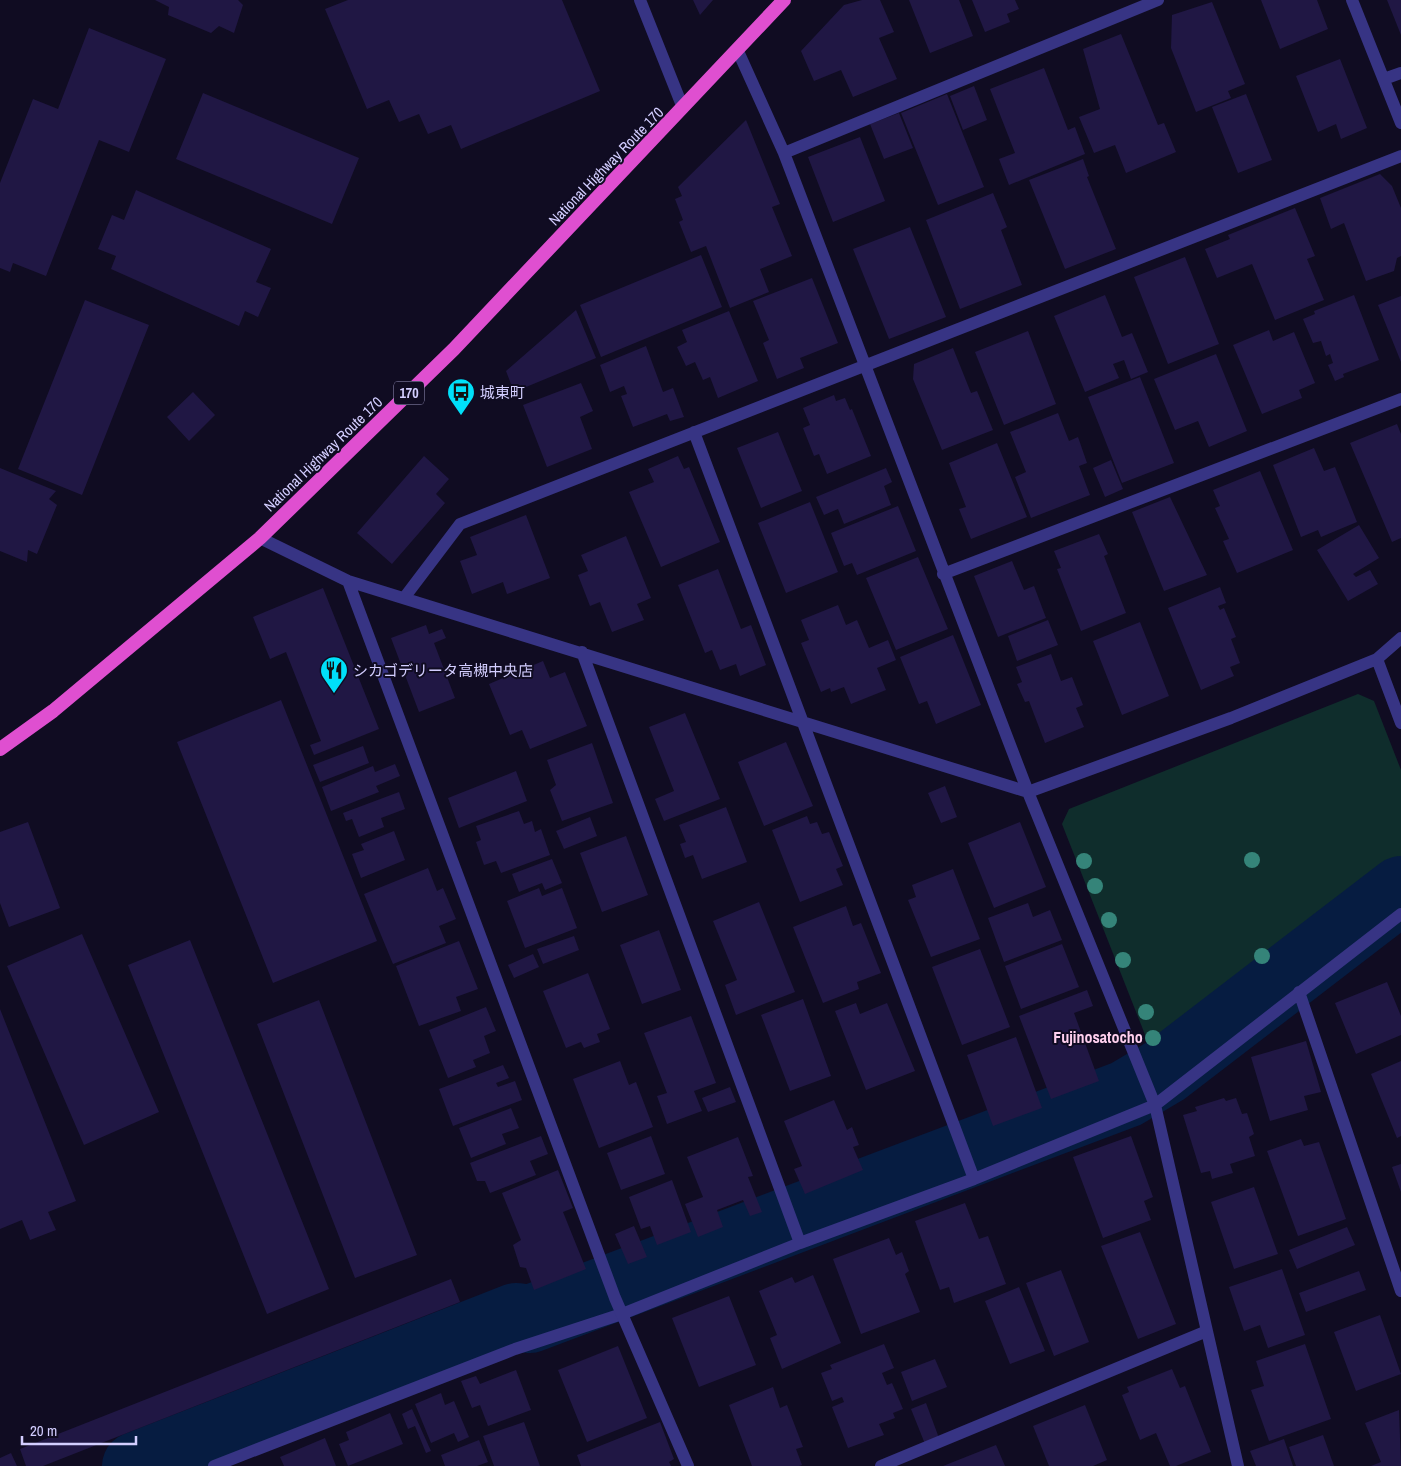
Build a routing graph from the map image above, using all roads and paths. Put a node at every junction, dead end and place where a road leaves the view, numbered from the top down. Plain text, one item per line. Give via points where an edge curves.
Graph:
1 (640, 0) edge
2 (784, 0) edge
3 (1158, 0) edge
4 (1352, 0) edge
5 (737, 49) junction
6 (1401, 73) edge
7 (1384, 79) junction
8 (684, 108) junction
9 (1401, 123) edge
10 (784, 153) junction
11 (1401, 156) edge
12 (863, 365) junction
13 (1401, 399) edge
14 (694, 432) junction
15 (260, 538) junction
16 (944, 574) junction
17 (348, 581) junction
18 (404, 598) junction
19 (1401, 638) edge
20 (582, 652) junction
21 (1377, 659) junction
22 (802, 720) junction
23 (1401, 723) edge
24 (0, 749) edge
25 (1028, 792) junction
26 (1401, 914) edge
27 (1299, 992) junction
28 (1152, 1099) junction
29 (972, 1173) junction
30 (798, 1238) junction
31 (1401, 1291) edge
32 (622, 1314) junction
33 (1207, 1331) junction
34 (214, 1466) edge
35 (688, 1466) edge
36 (881, 1466) edge
37 (1238, 1466) edge

1 - 8 street
2 - 5 highway, National Highway Route 170 / 170
3 - 10 street
4 - 7 street
5 - 8 highway, National Highway Route 170 / 170
5 - 10 street
6 - 7 street
7 - 9 street
8 - 15 highway, National Highway Route 170 / 170 via 454,349
10 - 12 street
11 - 12 street
12 - 14 street
12 - 16 street
13 - 16 street
14 - 18 street via 460,524
14 - 22 street
15 - 17 street
15 - 24 highway, National Highway Route 170 / 170 via 53,711
16 - 25 street
17 - 18 street
17 - 32 street
18 - 20 street
19 - 21 street
20 - 22 street
20 - 30 street
21 - 23 street
21 - 25 street via 1230,718
22 - 25 street
22 - 29 street
25 - 28 street
26 - 27 street
27 - 28 street
27 - 31 street
28 - 29 street
28 - 33 street
29 - 30 street
30 - 32 street
32 - 34 street via 515,1349
32 - 35 street
33 - 36 street
33 - 37 street

